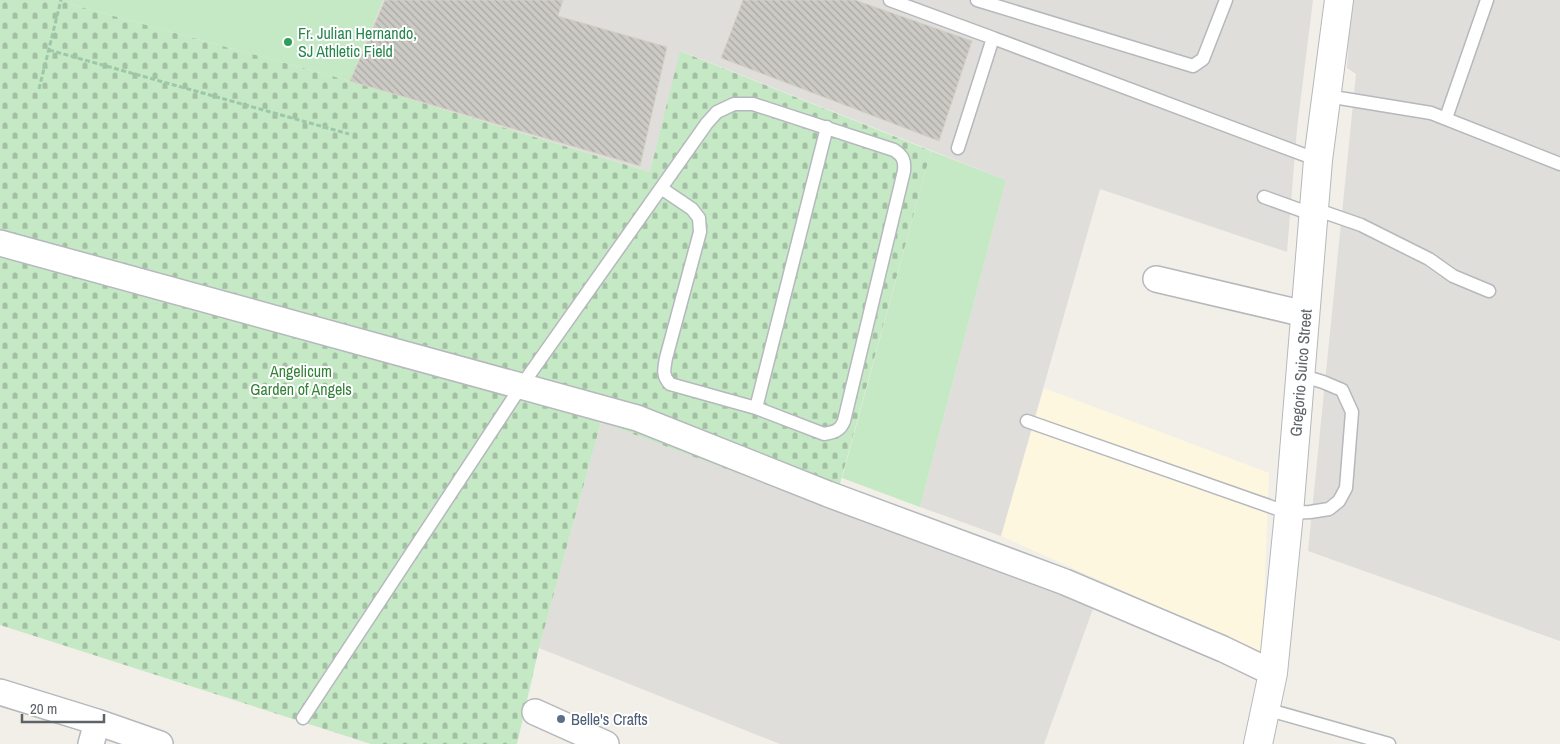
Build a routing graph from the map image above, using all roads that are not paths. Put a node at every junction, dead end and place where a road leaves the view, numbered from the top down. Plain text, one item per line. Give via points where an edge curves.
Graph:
1 (890, 0) edge
2 (977, 0) edge
3 (1226, 0) edge
4 (1338, 0) edge
5 (1487, 0) edge
6 (993, 38) junction
7 (1327, 96) junction
8 (1446, 118) junction
9 (827, 127) junction
10 (958, 148) dead end
11 (1318, 160) junction
12 (1560, 164) edge
13 (661, 188) junction
14 (1264, 197) dead end
15 (1314, 212) junction
16 (0, 243) edge
17 (1156, 279) dead end
18 (1489, 291) dead end
19 (1305, 314) junction
20 (1300, 375) junction
21 (522, 385) junction
22 (756, 408) junction
23 (1027, 422) dead end
24 (1289, 513) junction
25 (1273, 674) junction
26 (0, 692) edge
27 (1266, 709) junction
28 (535, 712) dead end
29 (303, 718) dead end
30 (94, 733) edge
31 (160, 744) edge
32 (606, 744) edge
33 (1258, 744) edge
34 (1389, 744) edge

1 - 6 lane
2 - 3 lane via 1193,66 1203,59
4 - 7 street, Gregorio Suico Street
5 - 8 lane
6 - 10 lane
6 - 11 lane
7 - 8 lane
7 - 11 street, Gregorio Suico Street
8 - 12 lane
9 - 13 lane via 752,104 734,104 717,112 707,123
9 - 22 lane
9 - 22 lane via 894,150 902,156 905,164 844,421 841,428 824,434
11 - 15 street, Gregorio Suico Street
13 - 21 lane
13 - 22 lane via 692,208 699,218 700,232 666,358 664,378 670,384
14 - 15 lane
15 - 18 lane via 1361,225 1429,259 1454,276
15 - 19 street, Gregorio Suico Street
16 - 21 street
17 - 19 street
19 - 20 street, Gregorio Suico Street
20 - 24 street, Gregorio Suico Street
20 - 24 lane via 1342,390 1352,412 1346,488 1339,501 1329,509
21 - 25 street via 636,418 1065,582 1223,649
21 - 29 lane
23 - 24 lane
24 - 25 street, Gregorio Suico Street
25 - 27 street, Gregorio Suico Street
26 - 30 street
27 - 33 street, Gregorio Suico Street
27 - 34 lane
28 - 32 street
30 - 31 street

